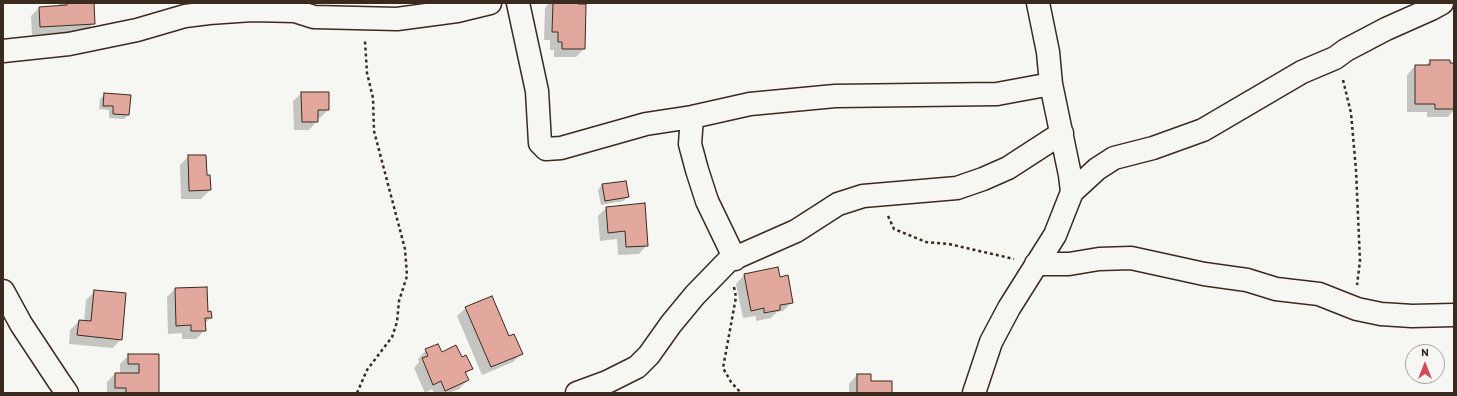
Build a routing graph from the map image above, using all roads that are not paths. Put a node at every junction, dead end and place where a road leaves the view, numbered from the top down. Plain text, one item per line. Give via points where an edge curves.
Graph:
1 (490, 3) edge
2 (518, 3) edge
3 (1038, 3) edge
4 (1442, 3) edge
5 (295, 7) edge
6 (3, 50) edge
7 (1052, 84) junction
8 (692, 116) junction
9 (1062, 134) junction
10 (1072, 192) junction
11 (731, 260) junction
12 (1036, 264) junction
13 (3, 291) edge
14 (1454, 315) edge
15 (68, 393) edge
16 (577, 393) edge
17 (974, 393) edge

1 - 5 street via 429,16 397,19 314,17
2 - 8 street via 537,91 540,143 546,149 561,148 646,124
3 - 7 street
4 - 10 street via 1346,50 1335,58 1302,72 1203,130 1153,148 1114,158 1097,169
5 - 6 street via 185,16 137,30 69,44
7 - 8 street via 997,94 836,96 750,104
7 - 9 street
8 - 11 street via 690,144 696,170
9 - 10 street
9 - 11 street via 1008,168 957,188 863,196 838,204 791,234
10 - 12 street via 1054,235
11 - 16 street via 695,295 637,367
12 - 14 street via 1069,264 1099,259 1131,258 1204,274 1247,280 1276,289 1320,294 1358,309 1381,314
12 - 17 street via 991,342
13 - 15 street via 21,324

